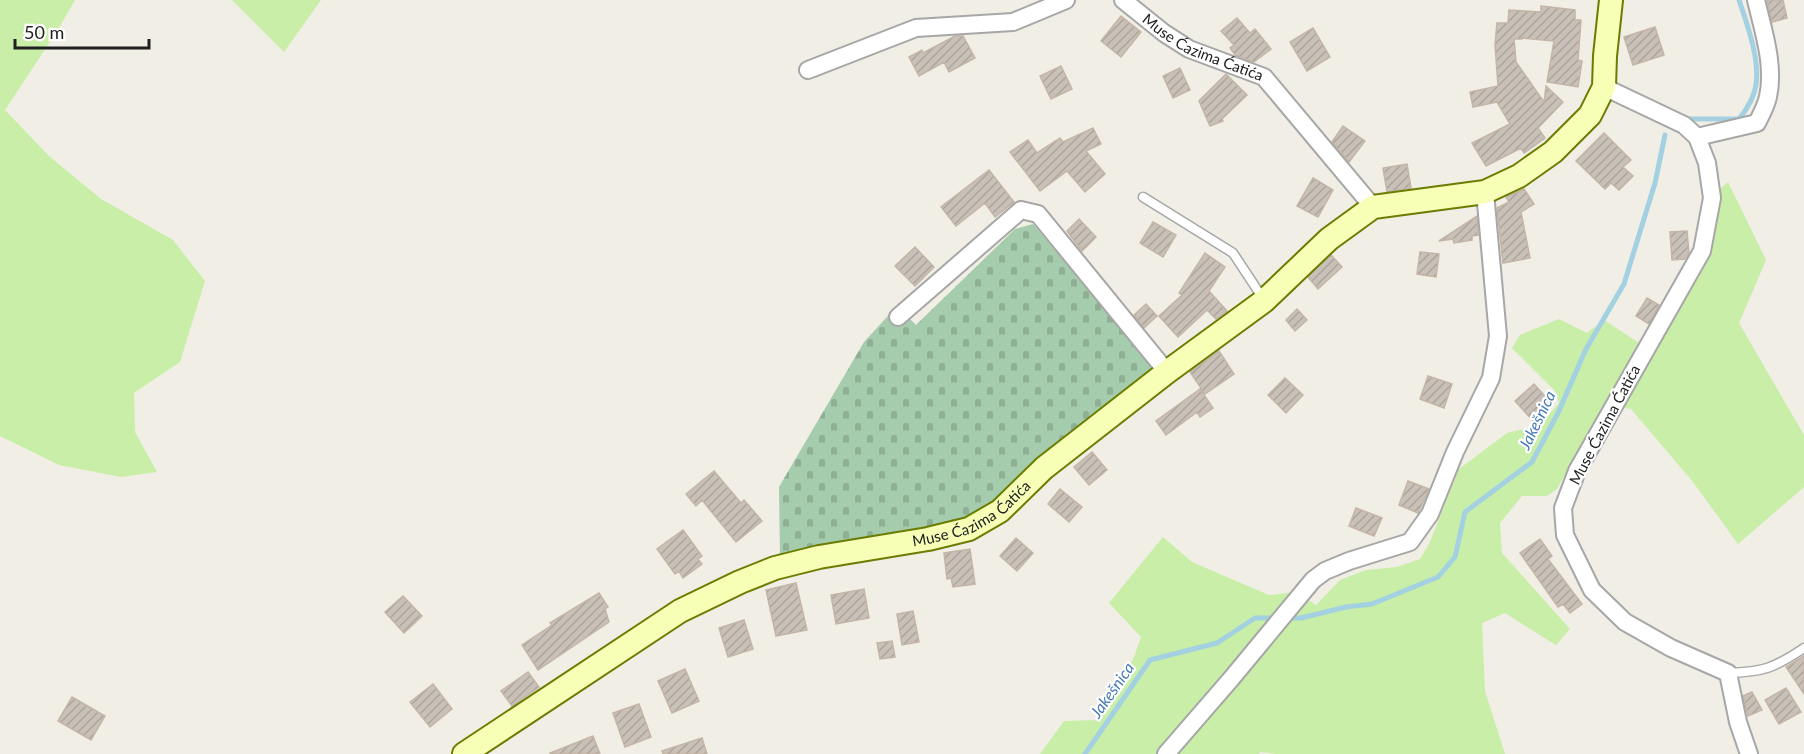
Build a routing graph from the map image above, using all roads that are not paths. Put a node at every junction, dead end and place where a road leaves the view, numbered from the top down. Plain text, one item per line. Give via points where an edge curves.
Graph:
1 (1066, 0) edge
2 (1123, 0) edge
3 (1611, 0) edge
4 (1756, 0) edge
5 (808, 70) dead end
6 (1604, 87) junction
7 (1697, 136) junction
8 (1485, 192) junction
9 (1143, 197) dead end
10 (1373, 207) junction
11 (1264, 301) junction
12 (898, 317) dead end
13 (1167, 372) junction
14 (1804, 648) edge
15 (1728, 673) junction
16 (464, 754) edge
17 (1166, 754) edge
18 (1749, 754) edge

1 - 5 street via 1013,22 916,28
2 - 10 street, Muse Ćazima Ćatića via 1190,49 1264,77
3 - 6 street, Muse Ćazima Ćatića
4 - 7 street via 1770,70 1768,97 1757,123
6 - 7 street via 1684,125
6 - 8 street, Muse Ćazima Ćatića via 1590,115 1553,153 1519,176
7 - 15 street, Muse Ćazima Ćatića via 1713,198 1702,251 1577,471 1563,508 1566,535 1592,590 1625,622
8 - 10 street, Muse Ćazima Ćatića
8 - 17 street via 1498,336 1493,367 1430,514 1410,542 1349,561 1313,580
9 - 11 lane via 1233,253
10 - 11 street, Muse Ćazima Ćatića via 1329,239
11 - 13 street, Muse Ćazima Ćatića
12 - 13 street via 1021,210 1038,214
13 - 16 street, Muse Ćazima Ćatića via 1044,468 1000,511 969,529 819,557 740,582 680,611
14 - 15 lane via 1780,664 1754,672
15 - 18 street

